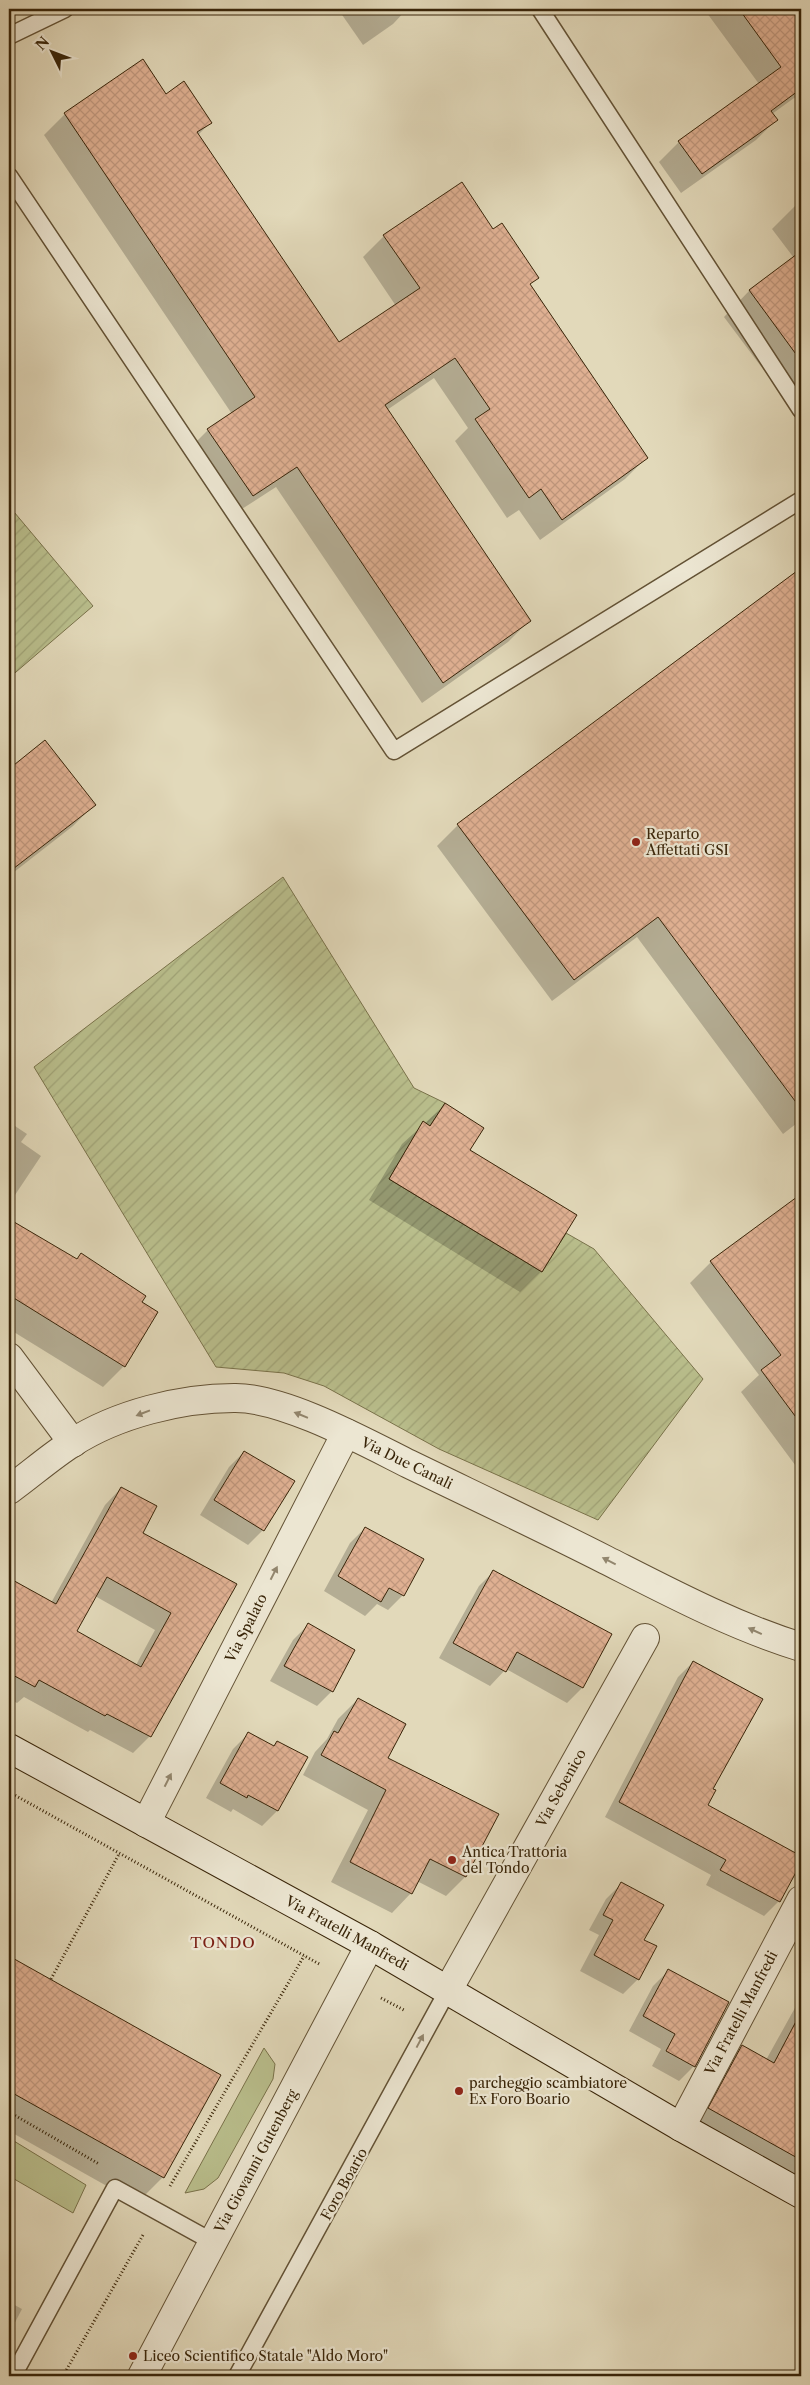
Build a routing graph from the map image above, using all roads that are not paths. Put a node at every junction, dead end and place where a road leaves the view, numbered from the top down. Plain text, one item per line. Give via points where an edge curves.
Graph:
1 (65, 9) edge
2 (540, 9) edge
3 (9, 36) edge
4 (9, 176) edge
5 (801, 410) edge
6 (801, 500) edge
7 (9, 1358) edge
8 (346, 1433) junction
9 (73, 1442) junction
10 (9, 1490) edge
11 (645, 1638) dead end
12 (801, 1647) edge
13 (9, 1748) edge
14 (146, 1823) junction
15 (801, 1900) edge
16 (370, 1945) junction
17 (448, 1990) junction
18 (681, 2127) junction
19 (801, 2194) edge
20 (213, 2242) junction
21 (13, 2376) edge
22 (142, 2376) edge
23 (237, 2376) edge

1 - 3 lane
2 - 5 lane
4 - 6 lane via 394,751
7 - 9 street
8 -> 9 street, Via Due Canali via 281,1407 237,1398 194,1400 153,1409
12 -> 8 street, Via Due Canali via 768,1637 666,1590
14 -> 8 street, Via Spalato
9 - 10 street, Via Due Canali
11 - 17 street, Via Sebenico
13 - 14 street, Via Fratelli Manfredi
14 - 16 street, Via Fratelli Manfredi
15 - 18 street, Via Fratelli Manfredi
16 - 17 street, Via Fratelli Manfredi
16 - 20 street, Via Giovanni Gutenberg
17 - 18 street, Via Fratelli Manfredi
23 -> 17 lane, Foro Boario
18 - 19 street, Via Fratelli Manfredi
20 - 21 lane via 115,2188
20 - 22 street, Via Giovanni Gutenberg

